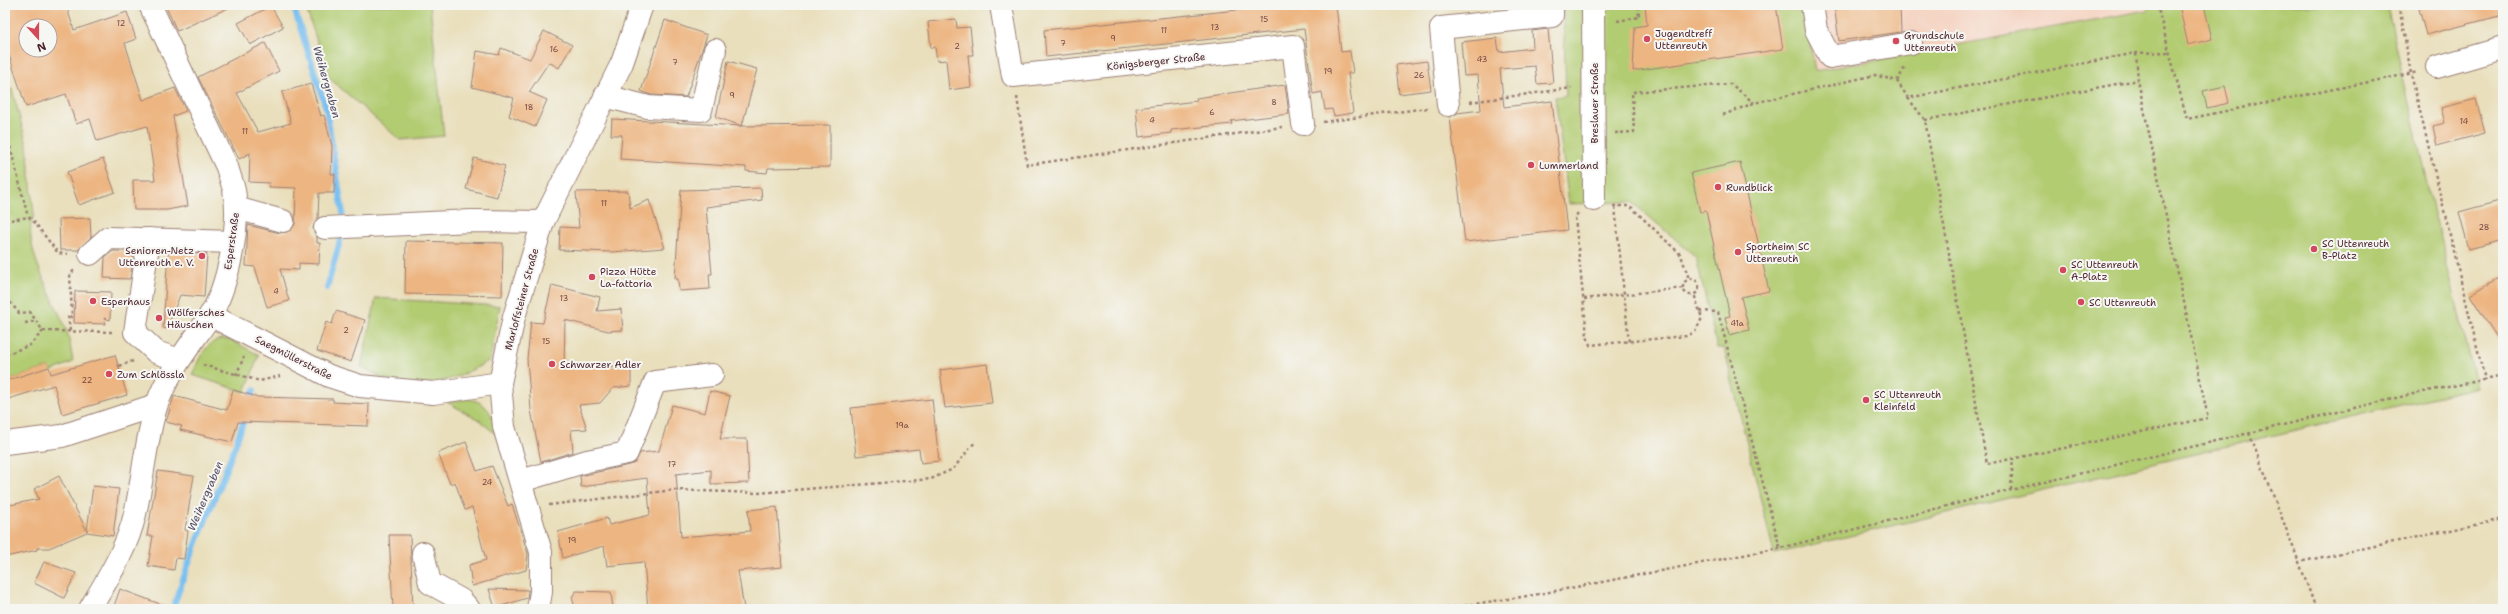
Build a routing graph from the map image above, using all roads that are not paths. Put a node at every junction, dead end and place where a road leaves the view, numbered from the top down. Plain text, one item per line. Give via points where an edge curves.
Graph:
1 (150, 5) edge
2 (642, 5) edge
3 (1001, 5) edge
4 (1552, 5) edge
5 (1593, 5) edge
6 (1812, 5) edge
7 (1911, 43) dead end
8 (2503, 48) edge
9 (715, 50) dead end
10 (2437, 68) road end
11 (605, 96) junction
12 (1448, 105) dead end
13 (1303, 124) dead end
14 (1594, 205) road end
15 (236, 208) junction
16 (283, 221) dead end
17 (543, 222) junction
18 (324, 228) dead end
19 (149, 239) junction
20 (233, 242) junction
21 (90, 254) road end
22 (210, 315) junction
23 (179, 360) junction
24 (712, 375) dead end
25 (500, 383) junction
26 (156, 405) junction
27 (5, 443) edge
28 (520, 481) junction
29 (423, 553) dead end
30 (90, 609) edge
31 (469, 609) edge
32 (538, 609) edge

1 - 15 street, Esperstraße via 221,153 234,190
2 - 11 street, Marloffsteiner Straße via 622,63
3 - 13 street, Königsberger Straße via 1014,76 1293,46
4 - 12 street via 1552,16 1440,28
5 - 14 street, Breslauer Straße
6 - 7 street via 1816,30 1830,57
8 - 10 street
9 - 11 street via 701,110 648,107
11 - 17 street, Marloffsteiner Straße
15 - 16 street
15 - 20 street, Esperstraße
17 - 18 street via 471,221
17 - 25 street, Marloffsteiner Straße via 514,317
19 - 20 street
19 - 21 street via 108,238
19 - 23 street via 135,332 156,352
20 - 22 street, Esperstraße via 226,277
22 - 23 street, Esperstraße
22 - 25 street, Saegmüllerstraße via 329,376 360,386 433,393
23 - 26 street, Esperstraße
24 - 28 street via 655,382 627,453 588,461
25 - 28 street, Marloffsteiner Straße via 504,427
26 - 27 street via 62,436
26 - 30 street, Esperstraße via 135,514 125,547
28 - 32 street, Marloffsteiner Straße via 540,552 541,584
29 - 31 street via 430,583 455,597

